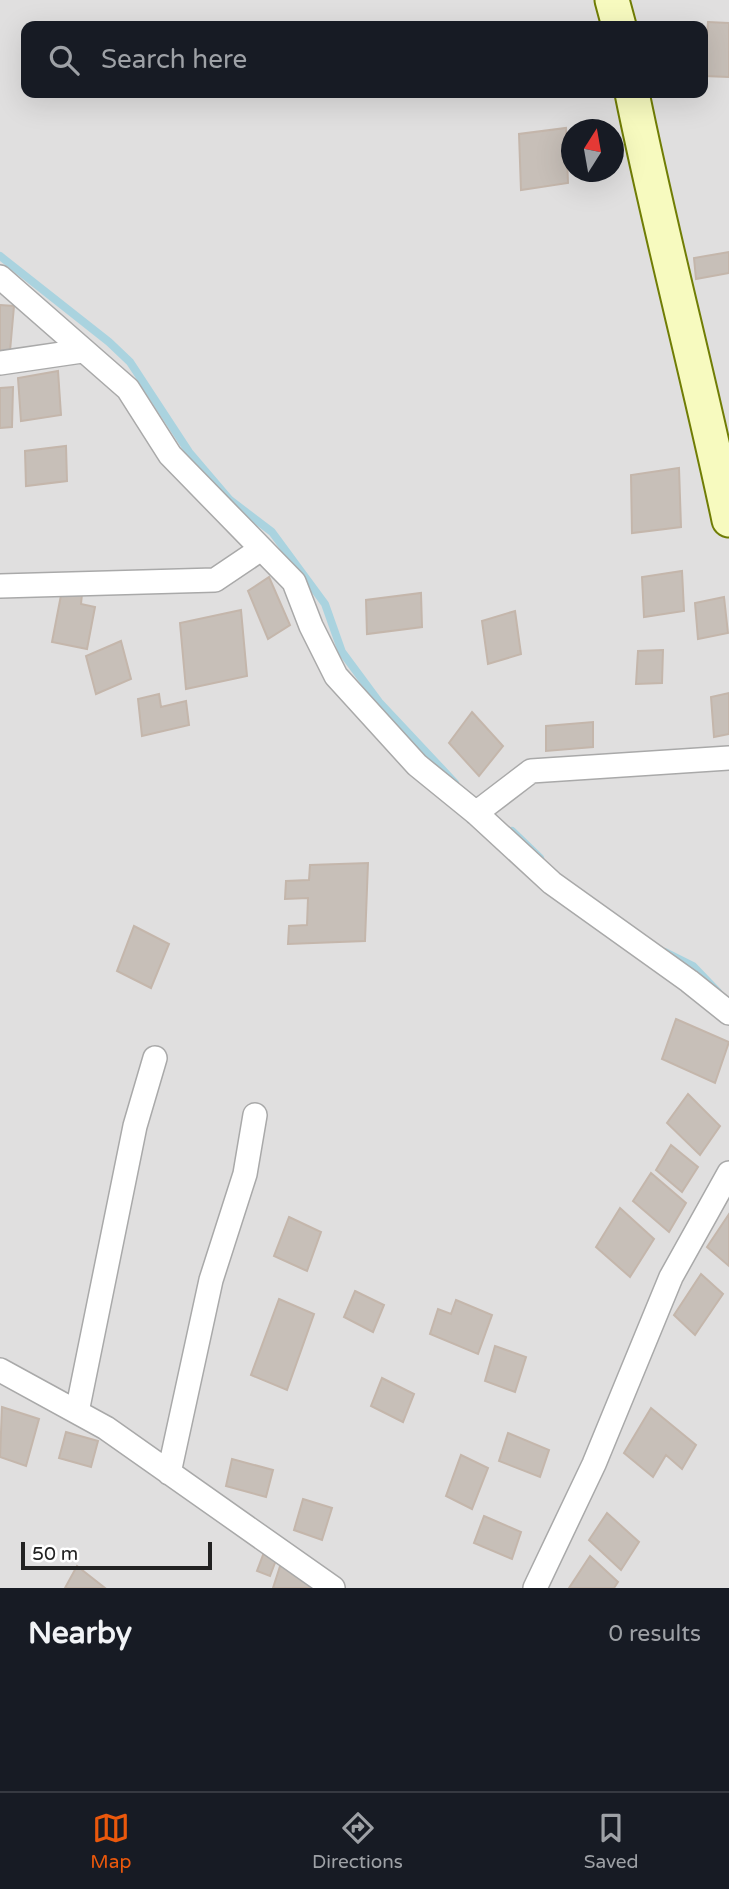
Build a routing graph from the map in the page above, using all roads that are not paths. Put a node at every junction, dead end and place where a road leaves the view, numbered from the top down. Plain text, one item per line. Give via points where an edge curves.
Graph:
1 (612, 0) edge
2 (618, 21) edge
3 (633, 98) edge
4 (0, 277) edge
5 (82, 351) junction
6 (0, 363) edge
7 (729, 520) edge
8 (261, 549) junction
9 (0, 586) edge
10 (729, 758) edge
11 (476, 813) junction
12 (729, 1013) edge
13 (155, 1058) dead end
14 (255, 1115) dead end
15 (729, 1173) edge
16 (0, 1370) edge
17 (77, 1412) junction
18 (169, 1472) junction
19 (333, 1588) edge
20 (535, 1588) edge

1 - 2 street
3 - 7 street
4 - 5 street
5 - 6 street
5 - 8 street via 128,388 170,455
8 - 9 street via 215,580
8 - 11 street via 294,582 336,677 417,765
10 - 11 street via 531,771
11 - 12 street via 552,883
13 - 17 street via 135,1126
14 - 18 street via 246,1174 211,1280
15 - 20 street via 671,1277 594,1464
16 - 17 street
17 - 18 street
18 - 19 street

